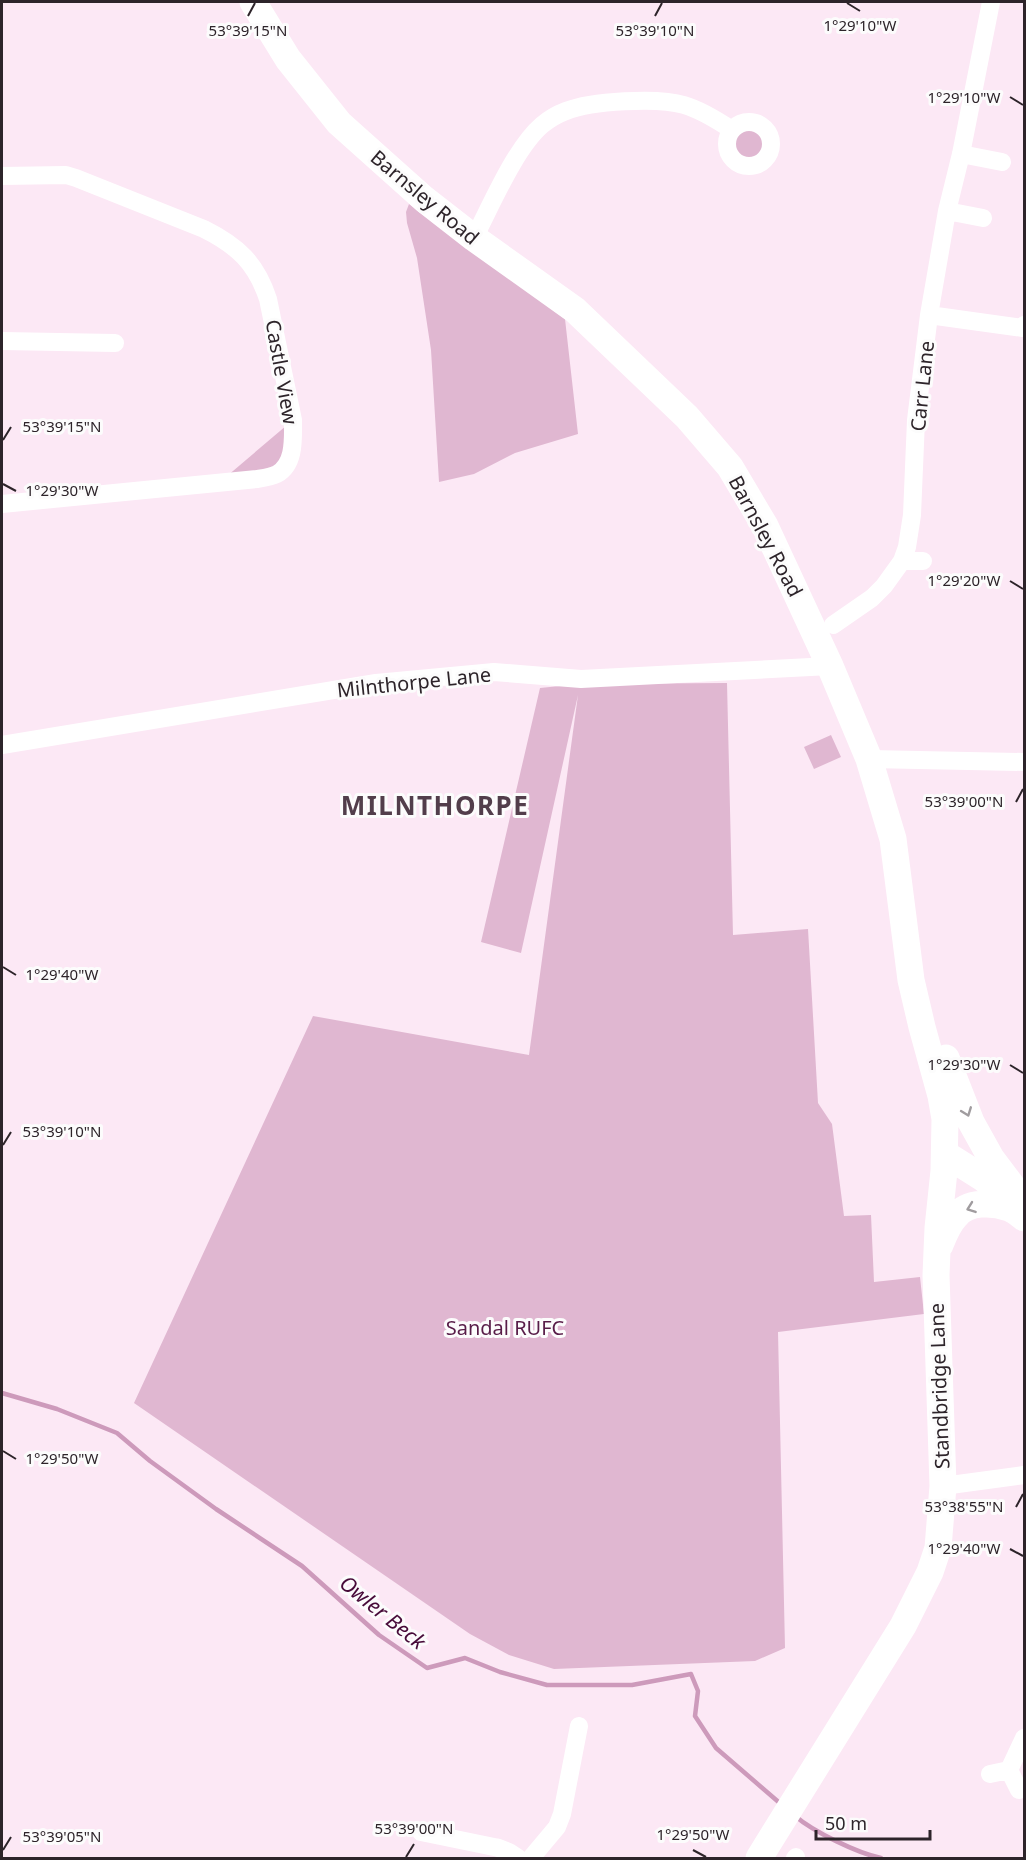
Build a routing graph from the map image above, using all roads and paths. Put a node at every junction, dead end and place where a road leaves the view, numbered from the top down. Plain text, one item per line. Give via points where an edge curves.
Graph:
1 (253, 2) edge
2 (991, 2) edge
3 (732, 130) dead end
4 (961, 154) junction
5 (1002, 162) dead end
6 (2, 176) edge
7 (947, 211) junction
8 (983, 218) dead end
9 (474, 238) junction
10 (929, 315) junction
11 (1024, 328) edge
12 (2, 341) edge
13 (115, 343) dead end
14 (2, 504) edge
15 (902, 561) junction
16 (923, 561) dead end
17 (833, 625) dead end
18 (830, 666) junction
19 (2, 746) edge
20 (868, 759) junction
21 (1024, 762) edge
22 (911, 980) junction
23 (945, 1154) junction
24 (1024, 1202) edge
25 (1024, 1212) edge
26 (1024, 1218) edge
27 (937, 1252) junction
28 (1024, 1475) edge
29 (943, 1486) junction
30 (579, 1726) dead end
31 (1024, 1738) edge
32 (1010, 1770) junction
33 (990, 1774) dead end
34 (1019, 1790) dead end
35 (421, 1832) dead end
36 (505, 1853) edge
37 (518, 1858) edge
38 (531, 1858) edge
39 (759, 1858) edge

1 - 9 main road, Barnsley Road via 288,59 339,123 414,191
2 - 4 street, Carr Lane
3 - 9 street via 683,105 653,100 565,111 542,125 523,147
4 - 5 street
4 - 7 street, Carr Lane
6 - 14 street, Castle View via 76,178 204,229 238,250 262,280 293,420 292,453 286,466 275,475
7 - 8 street
7 - 10 street, Carr Lane
9 - 18 main road, Barnsley Road via 575,310 687,417 730,467 765,526
10 - 11 street
10 - 15 street, Carr Lane via 916,420 912,515
12 - 13 street
15 - 16 street
15 - 17 street, Carr Lane via 872,598
18 - 19 street, Milnthorpe Lane via 581,679 494,672 376,683
18 - 20 main road, Barnsley Road
20 - 21 street
20 - 22 main road, Barnsley Road via 893,839
22 - 23 main road, Barnsley Road via 941,1096
22 -> 24 main road via 971,1122 991,1158
23 - 25 main road via 983,1178
23 - 27 main road, Standbridge Lane
26 -> 27 main road via 1011,1208 988,1203 971,1206 957,1214
27 - 29 main road, Standbridge Lane
28 - 29 street
29 - 39 main road, Standbridge Lane via 938,1548 930,1572 903,1626
30 - 38 street via 562,1814 557,1827
31 - 32 street
32 - 33 street
32 - 34 street
35 - 36 street
36 - 37 street

